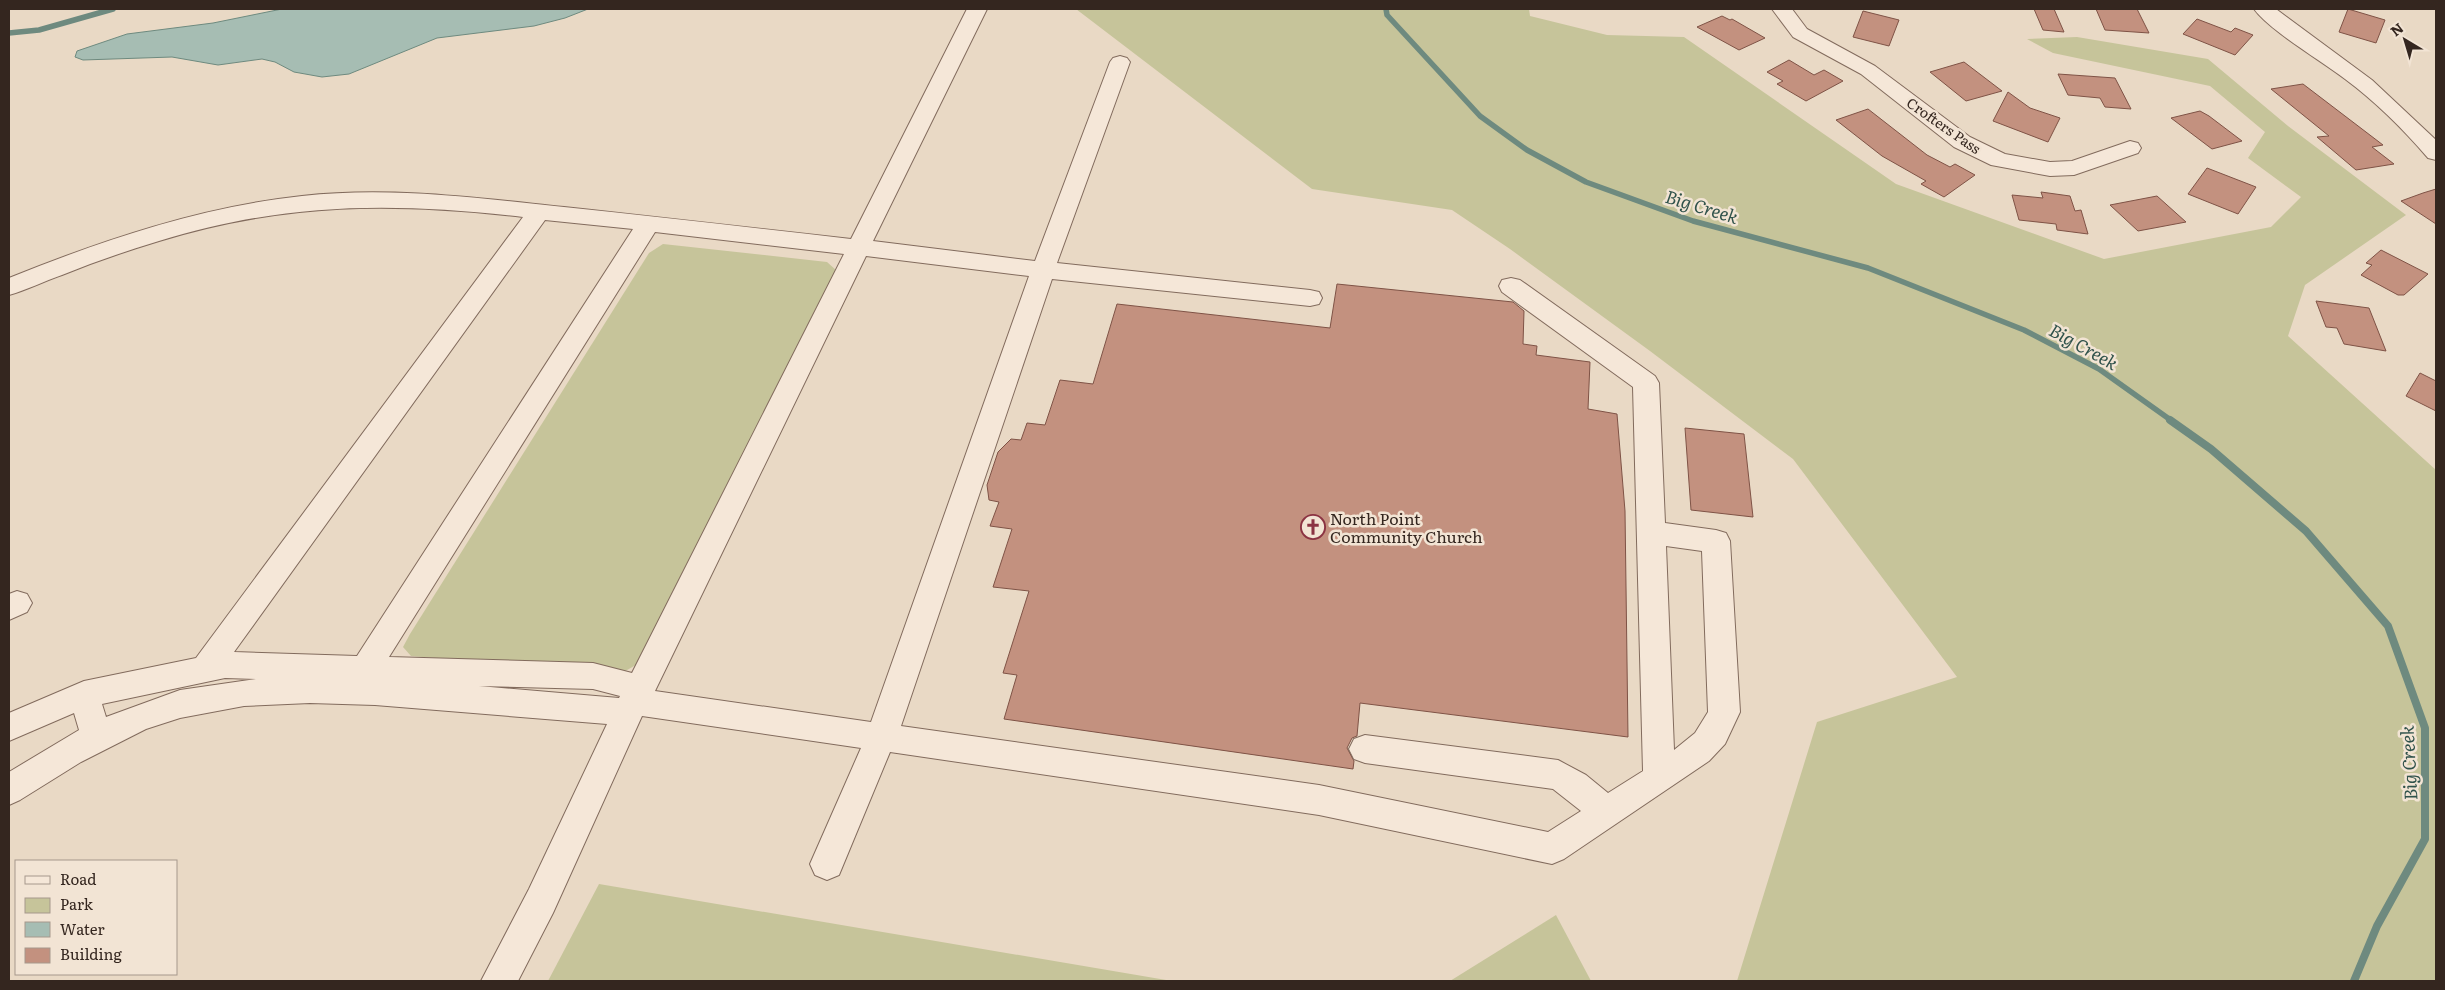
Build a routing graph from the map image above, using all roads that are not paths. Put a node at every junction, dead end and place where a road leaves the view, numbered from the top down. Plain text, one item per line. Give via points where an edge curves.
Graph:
1 (977, 9) edge
2 (1782, 9) edge
3 (2264, 9) edge
4 (1120, 62) dead end
5 (2130, 148) dead end
6 (2436, 153) edge
7 (538, 212) junction
8 (648, 224) junction
9 (858, 247) junction
10 (1043, 270) junction
11 (1511, 286) dead end
12 (9, 287) edge
13 (1310, 298) dead end
14 (1651, 533) junction
15 (205, 669) junction
16 (359, 679) junction
17 (84, 694) junction
18 (635, 700) junction
19 (9, 728) edge
20 (881, 737) junction
21 (97, 739) junction
22 (1365, 749) dead end
23 (1658, 778) junction
24 (9, 790) edge
25 (1606, 813) junction
26 (827, 864) dead end
27 (499, 981) edge

1 - 9 street
2 - 5 street, Crofters Pass via 1800,33 1868,70 1962,142 1999,160 2050,169 2074,168
3 - 6 street via 2289,31 2364,84 2418,132
4 - 10 street
7 - 8 street
7 - 12 street via 412,198 304,203 211,218 114,246
7 - 15 street
8 - 9 street
8 - 16 street
9 - 10 street
9 - 18 street
10 - 13 street
10 - 20 street
11 - 14 street via 1646,383
14 - 23 street
14 - 23 street via 1716,541 1724,712 1719,729 1694,755
15 - 16 street via 225,665
15 - 17 street
16 - 18 street
16 - 21 street via 180,704 122,725
17 - 19 street
17 - 21 street
18 - 20 street
18 - 27 street via 541,901
20 - 25 street via 1319,800 1552,848
20 - 26 street
21 - 24 street
22 - 25 street via 1558,775 1575,784
23 - 25 street

